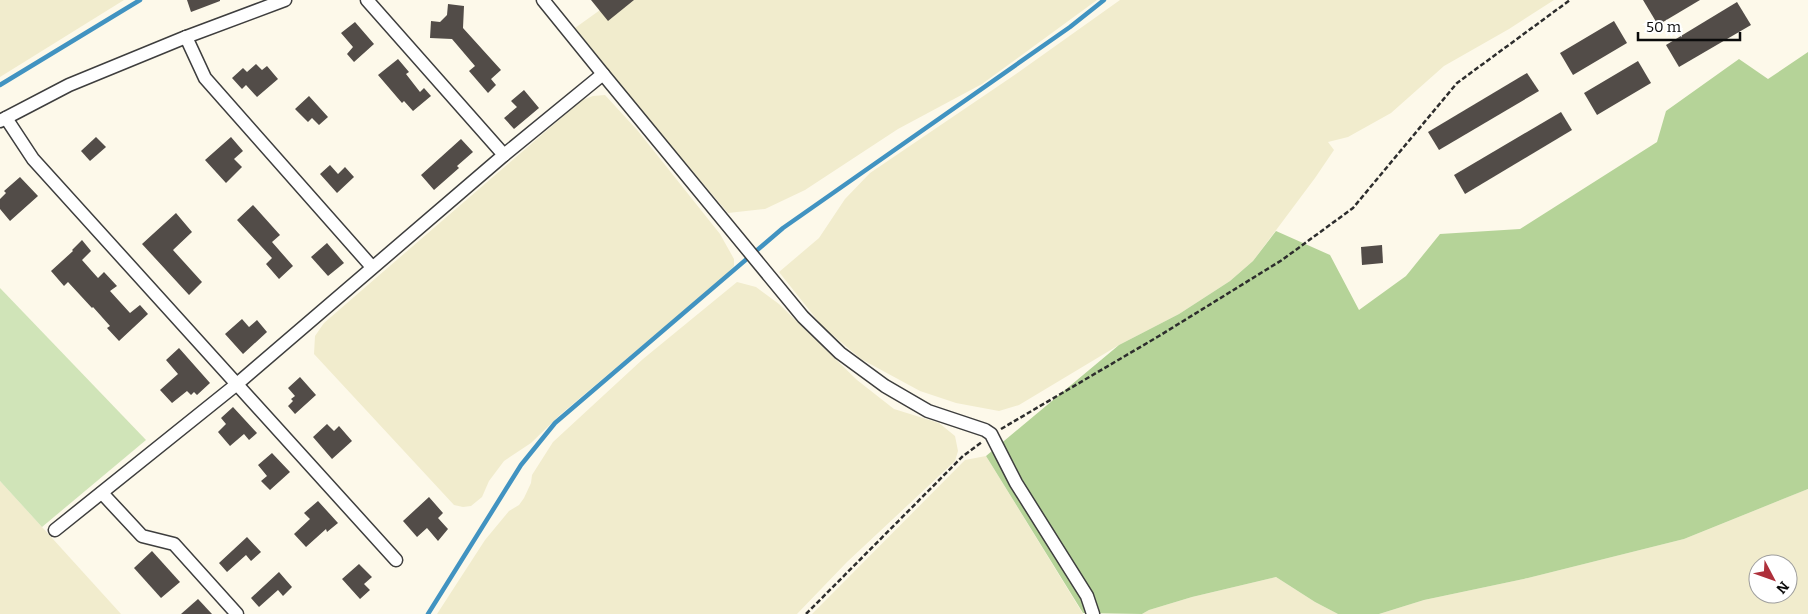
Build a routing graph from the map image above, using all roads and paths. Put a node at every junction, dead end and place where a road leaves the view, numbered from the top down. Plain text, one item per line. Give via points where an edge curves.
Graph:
1 (285, 0) edge
2 (367, 0) edge
3 (543, 0) edge
4 (1570, 0) edge
5 (186, 37) junction
6 (603, 74) junction
7 (3, 120) edge
8 (504, 155) junction
9 (372, 267) junction
10 (237, 384) junction
11 (992, 434) junction
12 (102, 492) junction
13 (55, 530) dead end
14 (396, 560) dead end
15 (237, 614) edge
16 (806, 614) edge
17 (1092, 614) edge

1 - 5 street
2 - 8 street
3 - 6 street
4 - 11 path via 1457,83 1353,208 1282,260
5 - 7 street via 69,85
5 - 9 street via 205,78
6 - 8 street
6 - 11 street via 803,317 840,353 885,386 928,411
7 - 10 street via 33,159
8 - 9 street
9 - 10 street
10 - 12 street
10 - 14 street
11 - 16 path via 963,456
11 - 17 street via 1016,483 1087,596
12 - 13 street
12 - 15 street via 142,536 174,544

